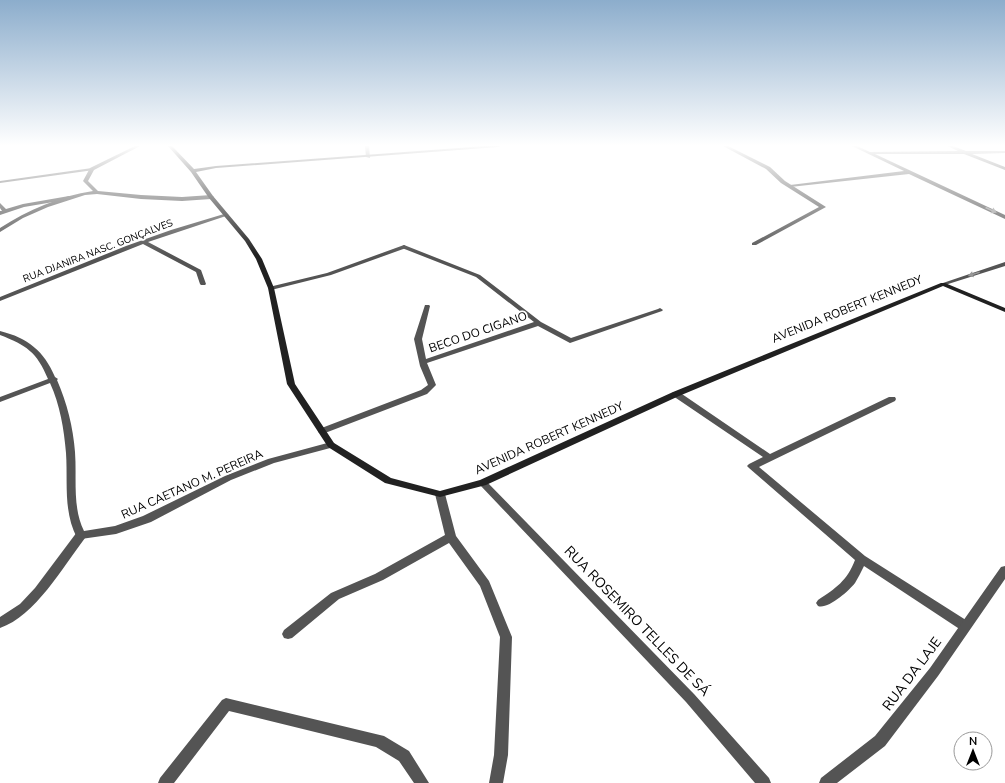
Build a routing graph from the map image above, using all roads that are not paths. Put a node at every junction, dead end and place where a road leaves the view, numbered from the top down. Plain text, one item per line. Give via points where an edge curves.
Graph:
1 (87, 183) edge
2 (201, 183) edge
3 (785, 183) edge
4 (820, 183) edge
5 (932, 183) edge
6 (790, 186) junction
7 (97, 192) junction
8 (211, 197) junction
9 (69, 198) junction
10 (0, 205) edge
11 (3, 212) edge
12 (226, 215) junction
13 (1005, 217) edge
14 (0, 230) edge
15 (144, 242) junction
16 (754, 244) dead end
17 (1005, 264) edge
18 (203, 284) dead end
19 (943, 284) junction
20 (271, 288) junction
21 (0, 299) edge
22 (427, 306) dead end
23 (660, 310) dead end
24 (1005, 310) edge
25 (540, 323) junction
26 (0, 333) edge
27 (424, 362) junction
28 (54, 379) junction
29 (676, 394) junction
30 (892, 399) dead end
31 (0, 400) edge
32 (322, 431) junction
33 (331, 445) junction
34 (769, 457) junction
35 (483, 483) junction
36 (440, 494) junction
37 (81, 535) junction
38 (452, 538) junction
39 (861, 559) junction
40 (1005, 570) edge
41 (822, 602) dead end
42 (0, 624) edge
43 (965, 626) junction
44 (288, 634) dead end
45 (165, 783) edge
46 (422, 783) edge
47 (496, 783) edge
48 (764, 783) edge
49 (826, 783) edge

1 - 7 street
2 - 8 street, AVENIDA ROBERT KENNEDY
3 - 6 street
4 - 6 street
5 -> 13 street
6 - 16 street via 823,206
7 - 8 street via 182,199
7 - 9 street
8 - 12 street, AVENIDA ROBERT KENNEDY
9 - 11 street
9 - 14 street via 12,222
10 - 11 street
12 - 15 street, RUA DJANIRA NASC. GONÇALVES via 172,230
12 - 20 street, AVENIDA ROBERT KENNEDY via 259,259
15 - 18 street via 199,271
15 - 21 street, RUA DJANIRA NASC. GONÇALVES
17 -> 19 street
19 - 24 street
19 - 29 street, AVENIDA ROBERT KENNEDY
20 - 25 street via 329,274 404,247 478,276
20 - 32 street, AVENIDA ROBERT KENNEDY via 291,384
22 - 27 street via 418,339
23 - 25 street via 570,341
25 - 27 street, BECO DO CIGANO
26 - 28 street via 32,347
27 - 32 street via 432,386 424,392
28 - 31 street
28 - 37 street via 71,450 75,525
29 - 34 street
29 - 35 street, AVENIDA ROBERT KENNEDY
30 - 34 street
32 - 33 street, AVENIDA ROBERT KENNEDY
33 - 36 street, AVENIDA ROBERT KENNEDY via 388,481
33 - 37 street, RUA CAETANO M. PEREIRA via 271,461 228,478 147,519 116,530
34 - 39 street via 752,466
35 - 36 street, AVENIDA ROBERT KENNEDY
35 - 48 street, RUA ROSEMIRO TELLES DE SÁ via 690,698
36 - 38 street
37 - 42 street via 39,591 24,607
38 - 44 street via 379,577 335,596
38 - 47 street via 485,584 506,637 501,756
39 - 41 street via 856,574 846,586
39 - 43 street
40 - 43 street, RUA DA LAJE
43 - 49 street, RUA DA LAJE via 934,672 880,741
45 - 46 street via 226,704 379,741 404,756

